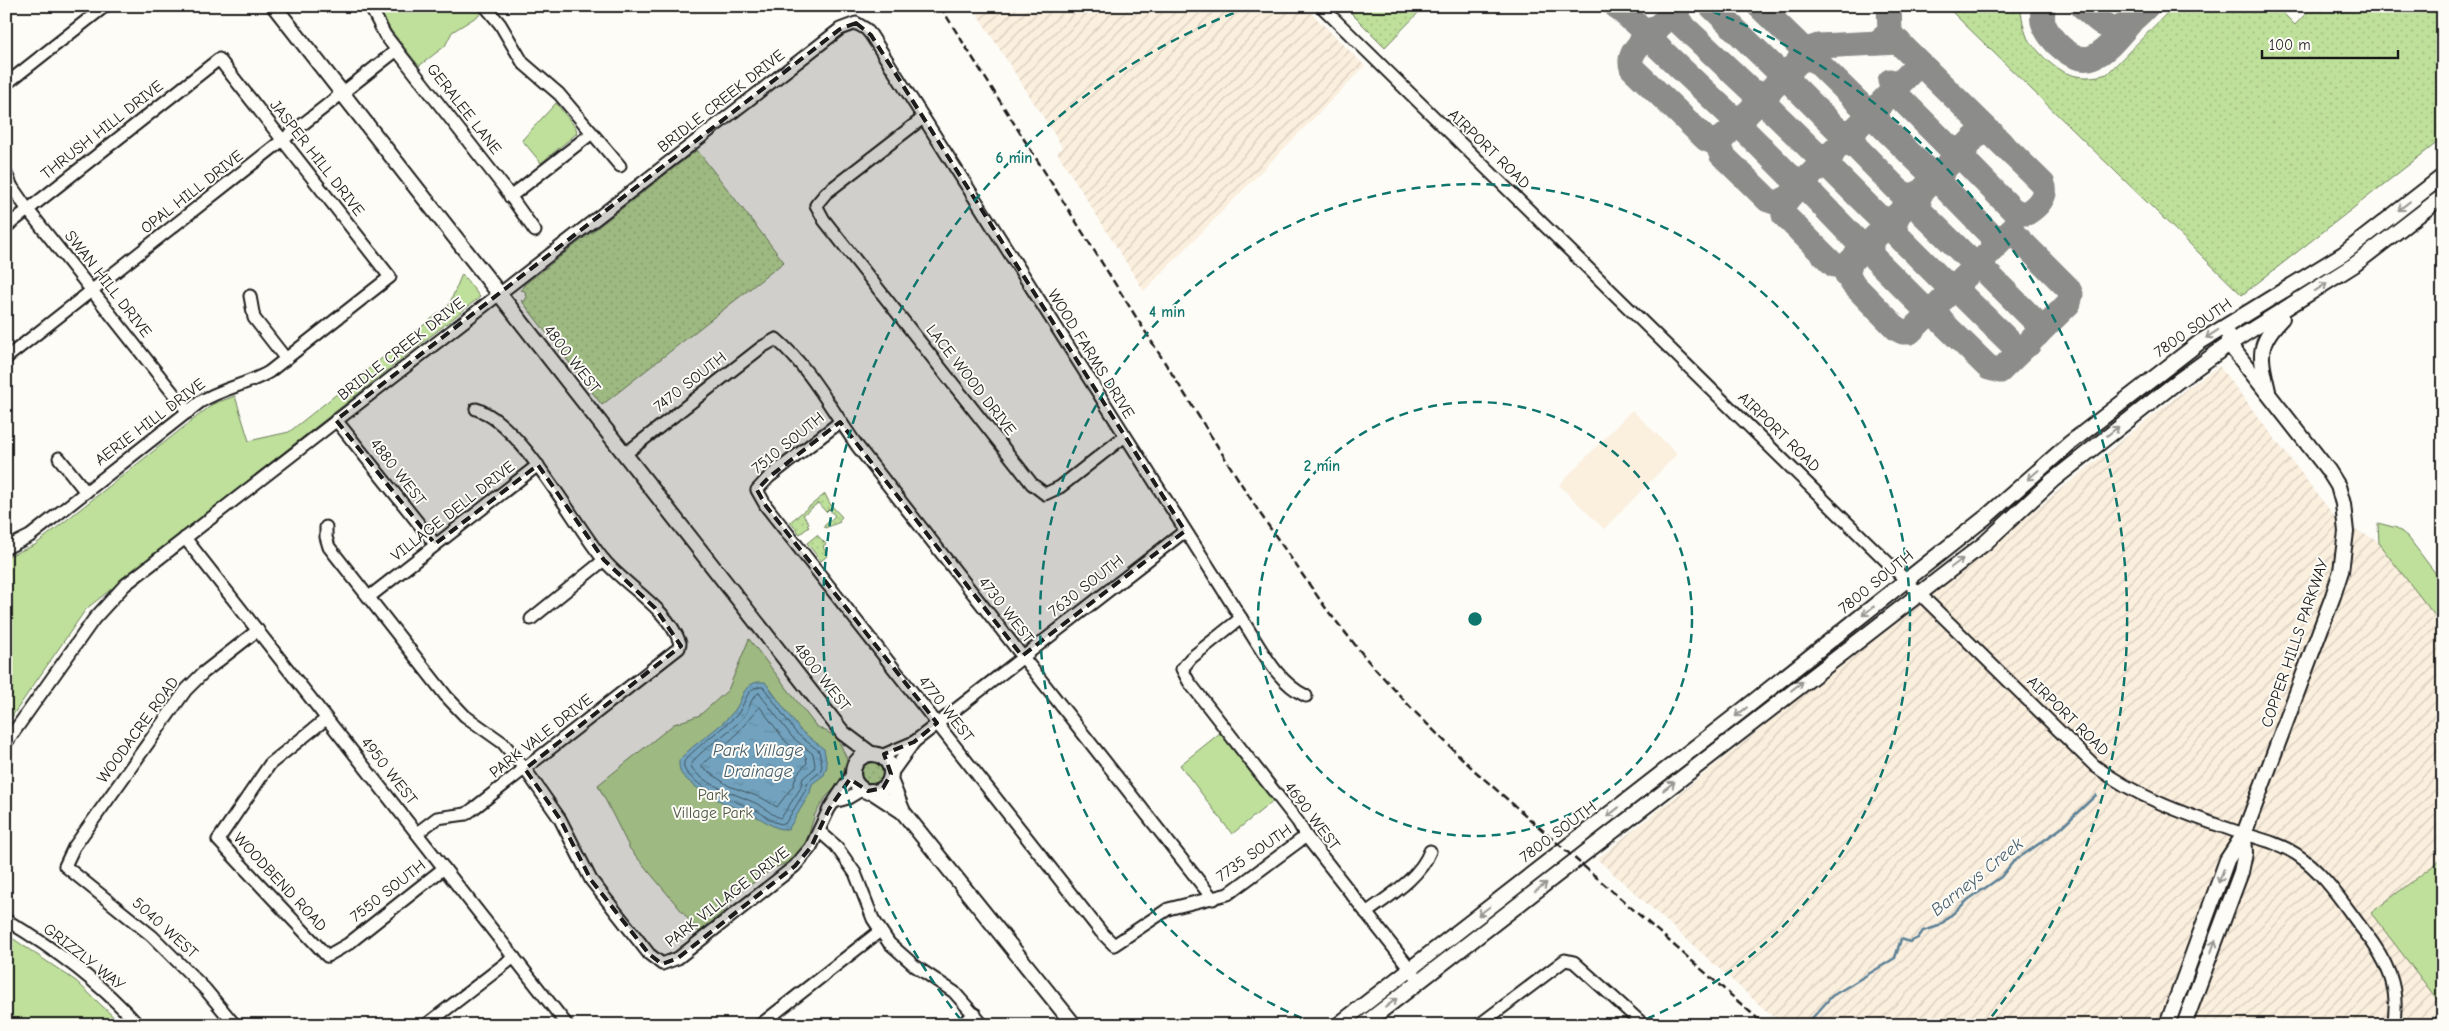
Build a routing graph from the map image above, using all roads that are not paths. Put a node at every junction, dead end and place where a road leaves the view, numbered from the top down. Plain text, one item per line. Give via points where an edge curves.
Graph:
1 (105, 6) edge
2 (274, 6) edge
3 (370, 6) edge
4 (485, 6) edge
5 (1321, 6) edge
6 (856, 22) joint
7 (397, 50) junction
8 (218, 59) joint
9 (6, 84) edge
10 (342, 94) junction
11 (923, 118) junction
12 (592, 133) junction
13 (282, 141) junction
14 (620, 166) dead end
15 (6, 174) edge
16 (2443, 176) edge
17 (2443, 196) edge
18 (510, 198) junction
19 (28, 210) junction
20 (6, 227) edge
21 (535, 231) dead end
22 (2313, 272) junction
23 (390, 277) joint
24 (92, 291) junction
25 (498, 294) junction
26 (250, 296) dead end
27 (2297, 302) junction
28 (776, 339) joint
29 (2229, 344) junction
30 (6, 358) edge
31 (286, 359) junction
32 (2269, 394) junction
33 (476, 409) dead end
34 (188, 412) junction
35 (336, 420) junction
36 (840, 422) junction
37 (1125, 436) junction
38 (625, 454) junction
39 (59, 458) dead end
40 (538, 465) junction
41 (757, 490) joint
42 (86, 492) junction
43 (326, 527) dead end
44 (1185, 531) junction
45 (185, 538) junction
46 (435, 544) junction
47 (6, 548) edge
48 (604, 560) junction
49 (1906, 580) junction
50 (1918, 593) junction
51 (368, 597) junction
52 (1241, 618) junction
53 (531, 619) dead end
54 (258, 630) junction
55 (678, 648) joint
56 (1022, 656) junction
57 (1306, 696) dead end
58 (326, 719) junction
59 (937, 723) junction
60 (844, 733) junction
61 (6, 742) edge
62 (914, 742) junction
63 (876, 755) junction
64 (525, 769) junction
65 (854, 770) junction
66 (891, 777) junction
67 (867, 790) junction
68 (834, 802) junction
69 (903, 812) junction
70 (819, 831) junction
71 (417, 833) junction
72 (2244, 834) junction
73 (1306, 836) junction
74 (1430, 851) dead end
75 (65, 866) joint
76 (444, 868) junction
77 (1213, 899) junction
78 (1366, 913) junction
79 (6, 920) edge
80 (880, 931) junction
81 (1114, 945) joint
82 (327, 956) joint
83 (514, 957) junction
84 (1409, 968) junction
85 (1419, 980) junction
86 (975, 1014) junction
87 (138, 1025) edge
88 (234, 1025) edge
89 (426, 1025) edge
90 (567, 1025) edge
91 (760, 1025) edge
92 (961, 1025) edge
93 (983, 1025) edge
94 (1074, 1025) edge
95 (1338, 1025) edge
96 (1362, 1025) edge
97 (1479, 1025) edge
98 (1644, 1025) edge
99 (2167, 1025) edge
100 (2184, 1025) edge
101 (2393, 1025) edge

1 - 9 street
2 - 10 main road, 4800 WEST
3 - 7 street, GERALEE LANE
4 - 12 street via 523,63 558,94
5 - 49 street, AIRPORT ROAD
6 - 11 street, WOOD FARMS DRIVE via 871,35
6 - 25 street, BRIDLE CREEK DRIVE via 840,29
7 - 10 street, OPAL HILL DRIVE
7 - 18 street, GERALEE LANE
8 - 13 street, JASPER HILL DRIVE
8 - 19 street, THRUSH HILL DRIVE
10 - 13 street, OPAL HILL DRIVE
10 - 25 main road, 4800 WEST
11 - 37 street, WOOD FARMS DRIVE
11 - 37 street, LACE WOOD DRIVE via 826,192 816,205 824,220 1032,484 1044,494 1060,487
12 - 14 street
12 - 18 street
13 - 23 street, JASPER HILL DRIVE
13 - 24 street, OPAL HILL DRIVE
15 - 19 street, SWAN HILL DRIVE
16 -> 22 main road, 7800 SOUTH via 2343,254
27 -> 17 main road, 7800 SOUTH via 2354,265
18 - 21 street, GERALEE LANE
19 - 20 street, THRUSH HILL DRIVE
19 - 24 street, SWAN HILL DRIVE
22 - 29 main road via 2233,331
22 -> 49 main road, 7800 SOUTH via 2200,342 2070,443 1986,517
23 - 31 street, AERIE HILL DRIVE
24 - 30 street, OPAL HILL DRIVE
24 - 34 street, SWAN HILL DRIVE
25 - 35 street, BRIDLE CREEK DRIVE
25 - 38 main road, 4800 WEST
26 - 31 street via 254,318
27 - 29 main road, 7800 SOUTH
27 - 32 main road via 2269,331 2262,347 2261,361
28 - 36 street, 4730 WEST via 813,380
28 - 38 street, 7470 SOUTH
29 - 32 main road, COPPER HILLS PARKWAY
50 -> 29 main road, 7800 SOUTH via 1985,543 2098,443
31 - 34 street, AERIE HILL DRIVE via 256,380 215,392
32 - 72 main road, COPPER HILLS PARKWAY via 2338,486 2343,504 2346,547 2332,596
33 - 40 street via 496,418
34 - 42 street, AERIE HILL DRIVE
35 - 45 street, BRIDLE CREEK DRIVE
35 - 46 street, 4880 WEST
36 - 41 street, 7510 SOUTH
36 - 56 street, 4730 WEST
37 - 44 street, WOOD FARMS DRIVE
38 - 60 main road, 4800 WEST
39 - 42 street
40 - 46 street, VILLAGE DELL DRIVE
40 - 48 street, VILLAGE DELL DRIVE
41 - 59 street, 4770 WEST via 766,506
42 - 47 street, AERIE HILL DRIVE via 30,536
43 - 51 street, PARK VILLAGE DRIVE via 329,547
44 - 52 street, WOOD FARMS DRIVE
44 - 56 street, 7630 SOUTH
45 - 54 street, 4950 WEST
45 - 61 street, BRIDLE CREEK DRIVE via 106,603
46 - 51 street, VILLAGE DELL DRIVE
48 - 53 street
48 - 55 street, VILLAGE DELL DRIVE via 655,608 678,638
49 - 50 street, AIRPORT ROAD
49 -> 84 main road, 7800 SOUTH via 1679,761
50 - 72 street, AIRPORT ROAD via 2105,774 2152,800
85 -> 50 main road, 7800 SOUTH
51 - 64 street, PARK VILLAGE DRIVE via 456,708 503,742
52 - 57 street, WOOD FARMS DRIVE via 1284,681
52 - 73 street, 4690 WEST via 1182,669
54 - 58 street, 4950 WEST
54 - 75 street, WOODACRE ROAD via 186,690 74,848
55 - 64 street, PARK VALE DRIVE
56 - 59 street, 7630 SOUTH
56 - 77 street, 4730 WEST
58 - 71 street, 4950 WEST
58 - 82 street, WOODBEND ROAD via 270,764 218,840
59 - 62 street, 7630 SOUTH
59 - 81 street, 4770 WEST
60 - 63 main road, 4800 WEST
60 - 65 main road, 4800 WEST
62 - 63 street, 7630 SOUTH
62 - 66 street, 7630 SOUTH
63 - 65 main road via 862,757
63 - 66 main road, 4800 WEST via 889,764
64 - 70 street, PARK VILLAGE DRIVE via 560,818 591,880 649,954 662,964 678,958 795,866
64 - 71 street, PARK VALE DRIVE via 466,814 437,818
65 - 67 main road, 4800 WEST via 856,782
65 - 68 street, PARK VILLAGE DRIVE
66 - 67 main road via 883,788
66 - 69 main road, 4800 WEST
67 - 68 street
67 - 69 main road, 4800 WEST
68 - 70 street, PARK VILLAGE DRIVE
69 - 94 main road, 4800 WEST
70 - 80 street via 836,846 855,873
71 - 76 street, 4950 WEST
72 -> 99 main road, COPPER HILLS PARKWAY via 2227,860
100 -> 72 main road, COPPER HILLS PARKWAY via 2241,872
72 - 101 street, AIRPORT ROAD via 2284,848 2308,863 2365,932 2384,958 2392,979 2395,1001
73 - 77 street, 7735 SOUTH via 1238,887
73 - 78 street, 4690 WEST
74 - 78 street via 1416,874
75 - 88 street, 5040 WEST via 152,936 206,989
76 - 82 street, 7550 SOUTH via 348,944
76 - 83 street, 4950 WEST
77 - 81 street, 7735 SOUTH via 1168,909
78 - 84 street, 4690 WEST
79 - 87 street, GRIZZLY WAY via 72,963
80 - 86 street via 900,954 954,992
80 - 91 street
83 - 89 street
83 - 90 street, 4950 WEST
84 - 85 street, 4690 WEST
84 - 95 main road, 7800 SOUTH
96 -> 85 main road, 7800 SOUTH
86 - 92 street
86 - 93 street
97 - 98 street via 1565,960 1574,962

